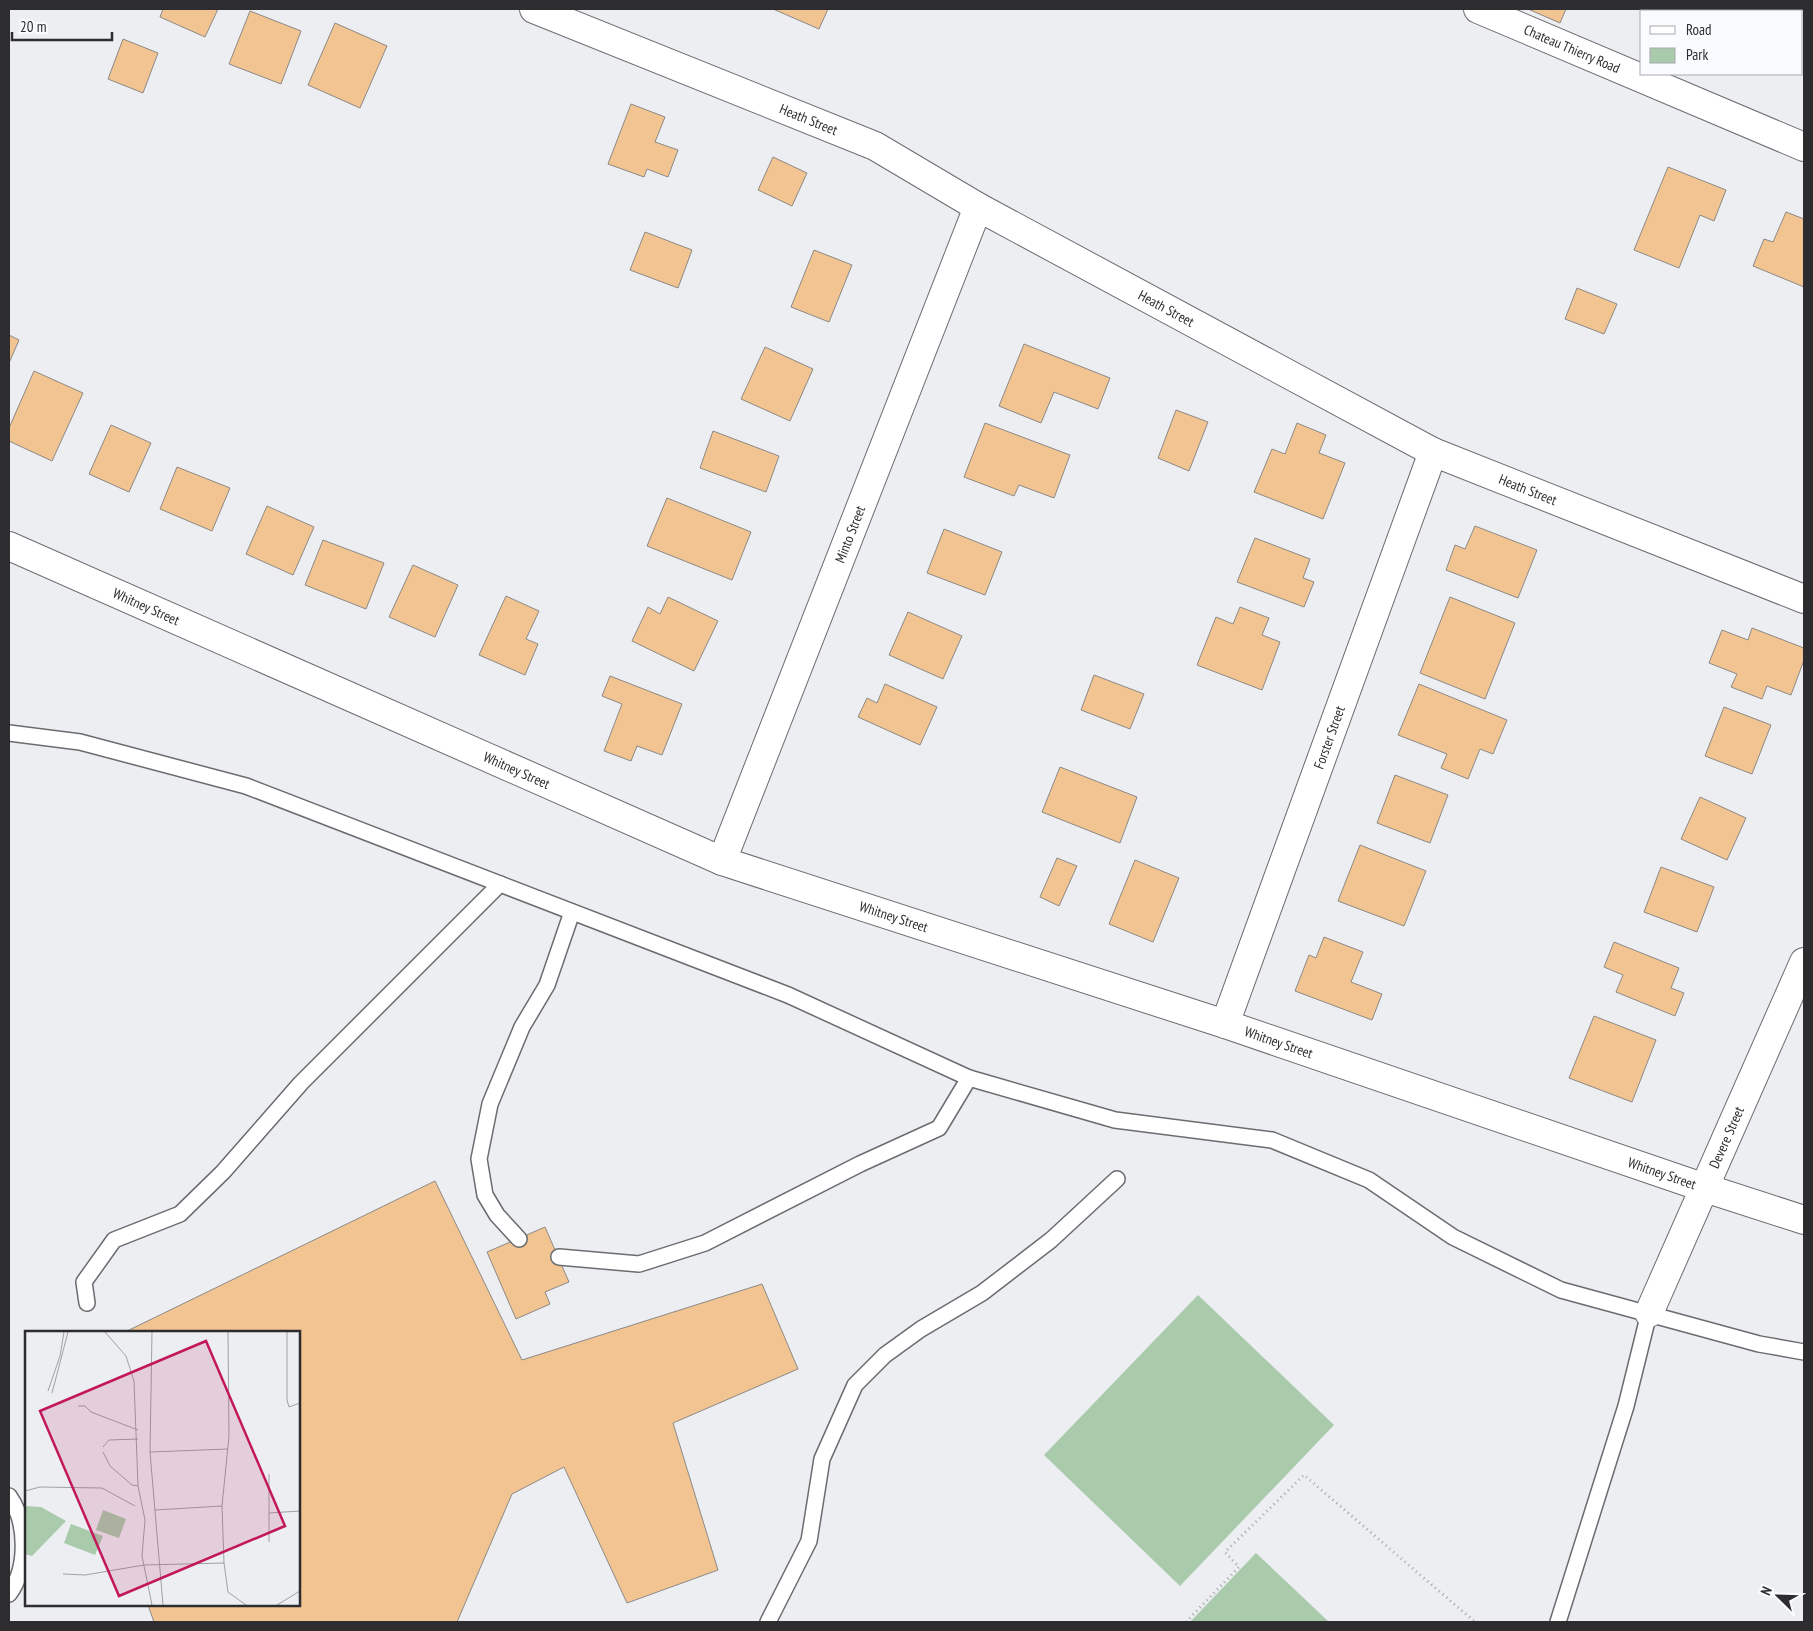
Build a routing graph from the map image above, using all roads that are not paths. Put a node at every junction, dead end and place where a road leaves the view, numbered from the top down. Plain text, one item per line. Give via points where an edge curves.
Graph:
1 (534, 9) edge
2 (1478, 9) edge
3 (1640, 73) edge
4 (1652, 78) edge
5 (1804, 147) edge
6 (978, 207) junction
7 (1433, 452) junction
8 (9, 546) edge
9 (1804, 599) edge
10 (9, 733) edge
11 (722, 861) junction
12 (500, 884) junction
13 (572, 912) junction
14 (1804, 962) edge
15 (1225, 1024) junction
16 (969, 1078) junction
17 (1117, 1179) dead end
18 (1705, 1188) junction
19 (1804, 1220) edge
20 (519, 1239) dead end
21 (558, 1257) dead end
22 (87, 1303) dead end
23 (1649, 1313) junction
24 (1804, 1352) edge
25 (9, 1496) edge
26 (9, 1594) edge
27 (768, 1622) edge
28 (1558, 1622) edge

1 - 6 street, Heath Street via 875,146
2 - 3 street, Chateau Thierry Road
4 - 5 street, Chateau Thierry Road
6 - 7 street, Heath Street
6 - 11 street, Minto Street
7 - 9 street, Heath Street
7 - 15 street, Forster Street
8 - 11 street, Whitney Street
10 - 12 lane via 80,742 246,786
11 - 15 street, Whitney Street
12 - 13 lane
12 - 22 lane via 301,1083 223,1172 180,1214 114,1240 84,1282
13 - 16 lane via 788,995
13 - 20 lane via 547,986 522,1027 490,1104 479,1159 484,1195
14 - 18 street, Devere Street
15 - 18 street, Whitney Street
16 - 21 lane via 939,1128 860,1164 705,1244 639,1264
16 - 23 lane via 1116,1120 1272,1140 1369,1180 1453,1237 1561,1290
17 - 27 lane via 1051,1240 982,1293 921,1329 885,1355 855,1384 822,1459 809,1541
18 - 19 street, Whitney Street
18 - 23 street, Devere Street
23 - 24 lane via 1759,1344
23 - 28 lane via 1626,1406
25 - 26 lane via 22,1531 23,1555

